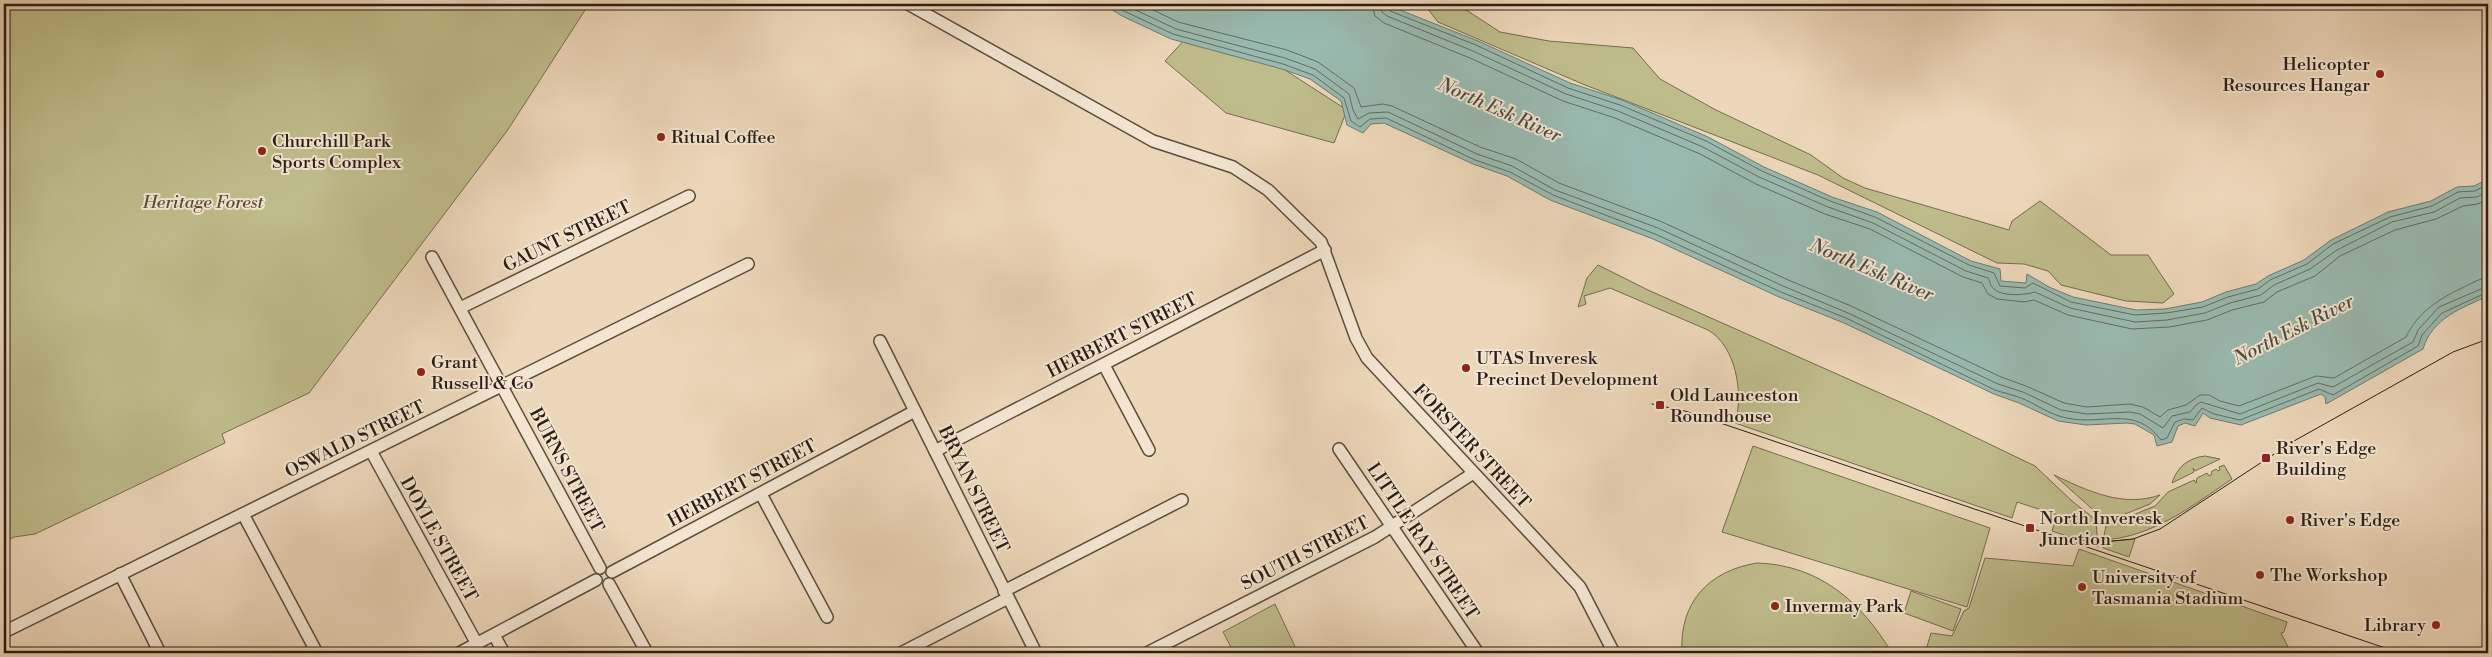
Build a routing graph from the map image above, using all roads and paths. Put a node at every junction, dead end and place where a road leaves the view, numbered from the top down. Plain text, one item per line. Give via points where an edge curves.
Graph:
1 (908, 4) edge
2 (689, 196) dead end
3 (1325, 250) junction
4 (432, 257) dead end
5 (748, 264) dead end
6 (460, 308) junction
7 (880, 341) dead end
8 (1104, 365) junction
9 (501, 386) junction
10 (915, 411) junction
11 (1339, 449) dead end
12 (371, 450) junction
13 (1149, 450) dead end
14 (935, 451) junction
15 (1472, 474) junction
16 (761, 494) junction
17 (1182, 500) dead end
18 (243, 514) junction
19 (1392, 526) junction
20 (600, 568) junction
21 (612, 572) junction
22 (120, 574) junction
23 (596, 580) junction
24 (609, 584) junction
25 (1006, 594) junction
26 (826, 617) dead end
27 (4, 632) edge
28 (494, 635) junction
29 (477, 644) junction
30 (1167, 649) edge
31 (160, 653) edge
32 (317, 653) edge
33 (459, 653) edge
34 (504, 653) edge
35 (646, 653) edge
36 (901, 653) edge
37 (1036, 653) edge
38 (1147, 653) edge
39 (1478, 653) edge
40 (1614, 653) edge

1 - 3 street, FORSTER STREET via 1153,141 1218,161 1246,174 1311,229
2 - 6 street, GAUNT STREET
3 - 8 street, HERBERT STREET
3 - 15 street, FORSTER STREET via 1351,324 1367,358
4 - 6 street, BURNS STREET
5 - 9 street, OSWALD STREET
6 - 9 street, BURNS STREET
7 - 10 street, BRYAN STREET
8 - 13 street
8 - 14 street, HERBERT STREET
9 - 12 street, OSWALD STREET
9 - 20 street, BURNS STREET
10 - 14 street, BRYAN STREET
10 - 16 street, HERBERT STREET
11 - 19 street, LITTLE RAY STREET
12 - 18 street, OSWALD STREET
12 - 29 street, DOYLE STREET
14 - 25 street, BRYAN STREET
15 - 19 street, SOUTH STREET
15 - 40 street, FORSTER STREET via 1580,587
16 - 21 street, HERBERT STREET
16 - 26 street
17 - 25 street
18 - 22 street, OSWALD STREET
18 - 32 street
19 - 30 street, SOUTH STREET
19 - 39 street, LITTLE RAY STREET
20 - 21 street via 608,568
20 - 23 street via 596,572
21 - 24 street
22 - 27 street, OSWALD STREET
22 - 31 street
23 - 24 street via 600,584
23 - 28 street
24 - 35 street
25 - 36 street
25 - 37 street, BRYAN STREET
28 - 29 street
28 - 34 street
29 - 33 street
30 - 38 street, SOUTH STREET

